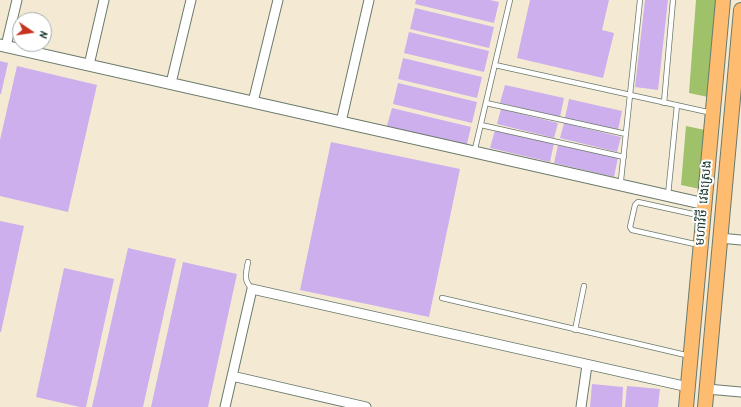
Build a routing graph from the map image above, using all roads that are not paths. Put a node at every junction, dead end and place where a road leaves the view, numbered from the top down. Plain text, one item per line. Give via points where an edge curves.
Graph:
1 (18, 0) edge
2 (104, 0) edge
3 (191, 0) edge
4 (278, 0) edge
5 (369, 0) edge
6 (510, 0) edge
7 (640, 0) edge
8 (673, 0) edge
9 (723, 0) edge
10 (741, 10) edge
11 (3, 46) edge
12 (89, 65) junction
13 (495, 65) junction
14 (171, 83) junction
15 (737, 93) edge
16 (630, 95) junction
17 (254, 102) junction
18 (486, 103) junction
19 (664, 103) junction
20 (677, 106) junction
21 (713, 114) junction
22 (341, 122) junction
23 (481, 125) junction
24 (626, 134) junction
25 (475, 149) dead end
26 (624, 157) junction
27 (622, 180) dead end
28 (668, 196) junction
29 (704, 210) junction
30 (720, 238) junction
31 (741, 240) edge
32 (701, 246) junction
33 (248, 262) dead end
34 (584, 286) dead end
35 (252, 289) junction
36 (442, 298) dead end
37 (575, 330) junction
38 (691, 357) junction
39 (586, 365) junction
40 (232, 376) junction
41 (688, 387) junction
42 (707, 389) junction
43 (741, 392) edge
44 (225, 407) edge
45 (366, 407) edge
46 (582, 407) edge
47 (686, 407) edge
48 (705, 407) edge

1 - 11 street
2 - 12 street
3 - 14 street
4 - 17 street
5 - 22 street
6 - 13 lane
7 - 16 lane
8 - 19 lane
9 - 21 main road, មហាវិថី វេងស្រេង
10 - 15 main road, មហាវិថី វេងស្រេង
11 - 12 street
12 - 14 street
13 - 16 lane
13 - 18 lane
14 - 17 street
15 - 30 main road, មហាវិថី វេងស្រេង
16 - 19 lane
16 - 24 lane
17 - 22 street
18 - 23 lane
18 - 24 lane
19 - 20 lane
20 - 21 lane
20 - 28 lane
21 - 29 main road, មហាវិថី វេងស្រេង
22 - 28 street
23 - 25 lane
23 - 26 lane
24 - 26 lane
26 - 27 lane
28 - 29 street
29 - 32 main road, មហាវិថី វេងស្រេង
29 - 32 lane via 638,202 630,227 632,230
30 - 31 street
30 - 42 main road, មហាវិថី វេងស្រេង
32 - 38 main road, មហាវិថី វេងស្រេង
33 - 35 lane via 245,277
34 - 37 lane
35 - 39 street
35 - 40 street
36 - 37 lane
37 - 38 lane
38 - 41 main road, មហាវិថី វេងស្រេង
39 - 41 street
39 - 46 street
40 - 44 street
40 - 45 street
41 - 47 main road, មហាវិថី វេងស្រេង
42 - 43 street
42 - 48 main road, មហាវិថី វេងស្រេង

